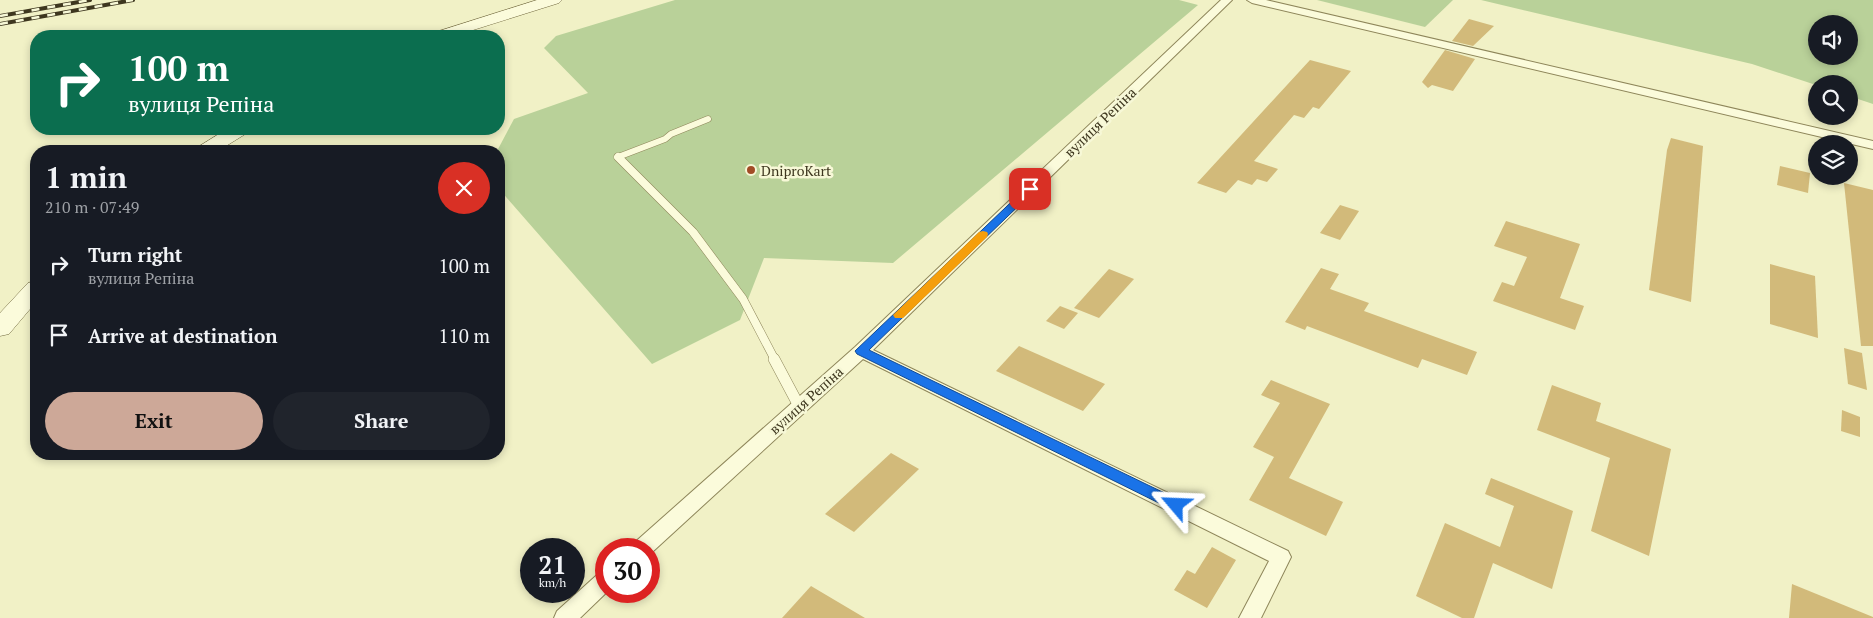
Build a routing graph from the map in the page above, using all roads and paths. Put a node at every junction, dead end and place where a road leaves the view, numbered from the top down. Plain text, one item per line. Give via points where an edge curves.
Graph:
1 (554, 0) edge
2 (1228, 0) edge
3 (1252, 0) edge
4 (457, 30) edge
5 (708, 119) dead end
6 (230, 135) edge
7 (215, 145) edge
8 (1873, 145) edge
9 (30, 295) edge
10 (0, 328) edge
11 (861, 351) junction
12 (799, 406) junction
13 (653, 538) edge
14 (595, 590) edge
15 (565, 618) edge
16 (1250, 618) edge

1 - 4 main road
2 - 11 street, вулиця Репіна
3 - 8 street
5 - 12 lane via 618,157 693,232 743,299
6 - 7 main road
9 - 10 main road
11 - 12 street, вулиця Репіна
11 - 16 street via 1281,557
12 - 13 street, вулиця Репіна
14 - 15 street

